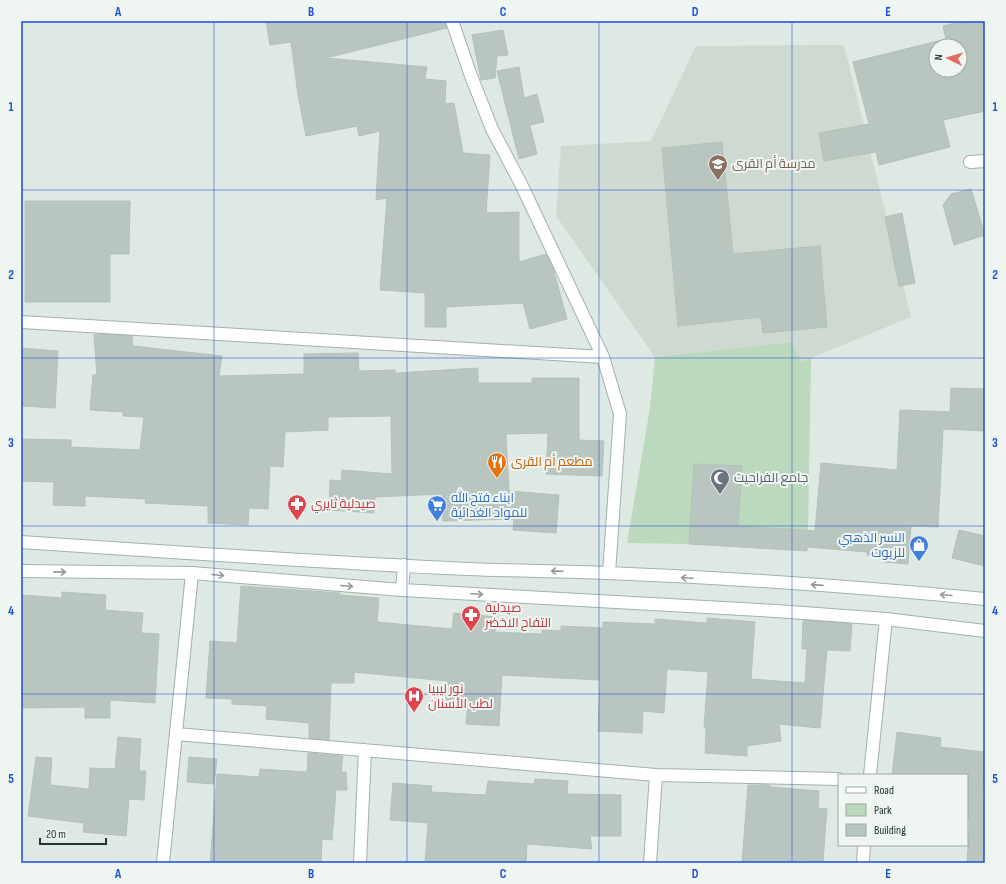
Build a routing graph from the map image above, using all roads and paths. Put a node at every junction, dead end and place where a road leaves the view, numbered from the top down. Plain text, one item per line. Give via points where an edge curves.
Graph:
1 (452, 21) edge
2 (985, 161) edge
3 (970, 162) dead end
4 (21, 322) edge
5 (603, 357) junction
6 (21, 542) edge
7 (404, 565) junction
8 (21, 571) edge
9 (192, 573) junction
10 (609, 573) junction
11 (402, 590) junction
12 (985, 599) edge
13 (886, 619) junction
14 (985, 631) edge
15 (176, 734) junction
16 (365, 750) junction
17 (870, 774) edge
18 (656, 775) junction
19 (838, 779) edge
20 (864, 846) edge
21 (163, 863) edge
22 (360, 863) edge
23 (650, 863) edge
24 (863, 863) edge

1 - 5 street via 492,129
2 - 3 street
4 - 5 street
5 - 10 street via 620,414
6 - 7 street
10 -> 7 street
7 - 11 street
8 -> 9 street
9 -> 11 street
9 - 15 street
12 -> 10 street via 890,590
11 -> 13 street
13 - 14 street
13 - 17 street
15 - 16 street
15 - 21 street
16 - 18 street
16 - 22 street
18 - 19 street
18 - 23 street
20 - 24 street

